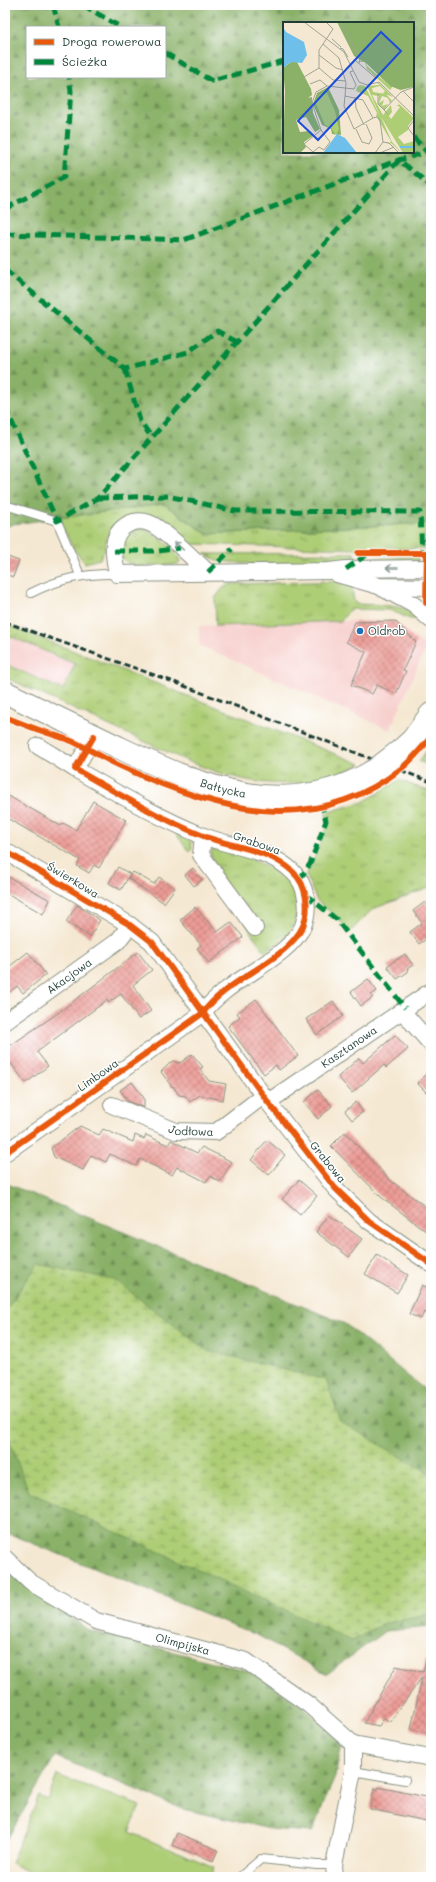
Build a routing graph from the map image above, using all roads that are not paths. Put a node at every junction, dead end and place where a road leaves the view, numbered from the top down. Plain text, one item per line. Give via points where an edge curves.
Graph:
1 (5, 505) edge
2 (431, 568) edge
3 (329, 571) junction
4 (208, 572) junction
5 (117, 574) junction
6 (80, 575) junction
7 (379, 586) junction
8 (431, 587) edge
9 (31, 593) dead end
10 (431, 620) edge
11 (5, 692) edge
12 (431, 714) edge
13 (94, 736) junction
14 (38, 746) dead end
15 (75, 769) junction
16 (203, 836) junction
17 (5, 851) edge
18 (130, 925) junction
19 (255, 928) dead end
20 (431, 990) edge
21 (402, 1010) junction
22 (203, 1013) junction
23 (5, 1022) edge
24 (431, 1044) edge
25 (265, 1099) junction
26 (112, 1105) dead end
27 (5, 1153) edge
28 (431, 1264) edge
29 (5, 1558) edge
30 (353, 1744) junction
31 (431, 1758) edge
32 (353, 1771) junction
33 (405, 1780) dead end
34 (334, 1871) edge
35 (240, 1877) edge

1 - 6 lane via 57,521
2 -> 3 street
3 - 4 street
3 - 7 street
4 - 5 street
4 -> 5 street via 158,528 141,522 127,525 116,536 114,550
5 - 6 lane
6 - 9 lane
7 - 8 street
7 - 10 street via 414,605
11 - 13 main road, Bałtycka
12 - 13 main road, Bałtycka, bridge via 413,739 375,770 354,782 320,793 293,797 257,796 225,790 180,775
13 - 15 street
14 - 15 street, Grabowa
15 - 16 street, Grabowa via 160,818
16 - 19 street via 201,855
16 - 22 street, Grabowa via 264,854 282,863 295,873 302,884 306,894 307,910 303,926 286,947 215,998
17 - 18 street, Świerkowa
18 - 22 street, Grabowa via 152,942
18 - 23 street, Akacjowa via 118,941
20 - 21 street, Kasztanowa
21 - 24 street
21 - 25 street, Kasztanowa
22 - 25 street, Grabowa
22 - 27 street, Limbowa
25 - 26 street, Jodłowa via 216,1132 176,1131
25 - 28 street, Grabowa via 335,1188 368,1221
29 - 30 street, Olimpijska via 30,1582 96,1621 246,1661 309,1705
30 - 31 street
30 - 32 street
32 - 33 lane
32 - 34 street
34 - 35 lane via 317,1865 261,1859

